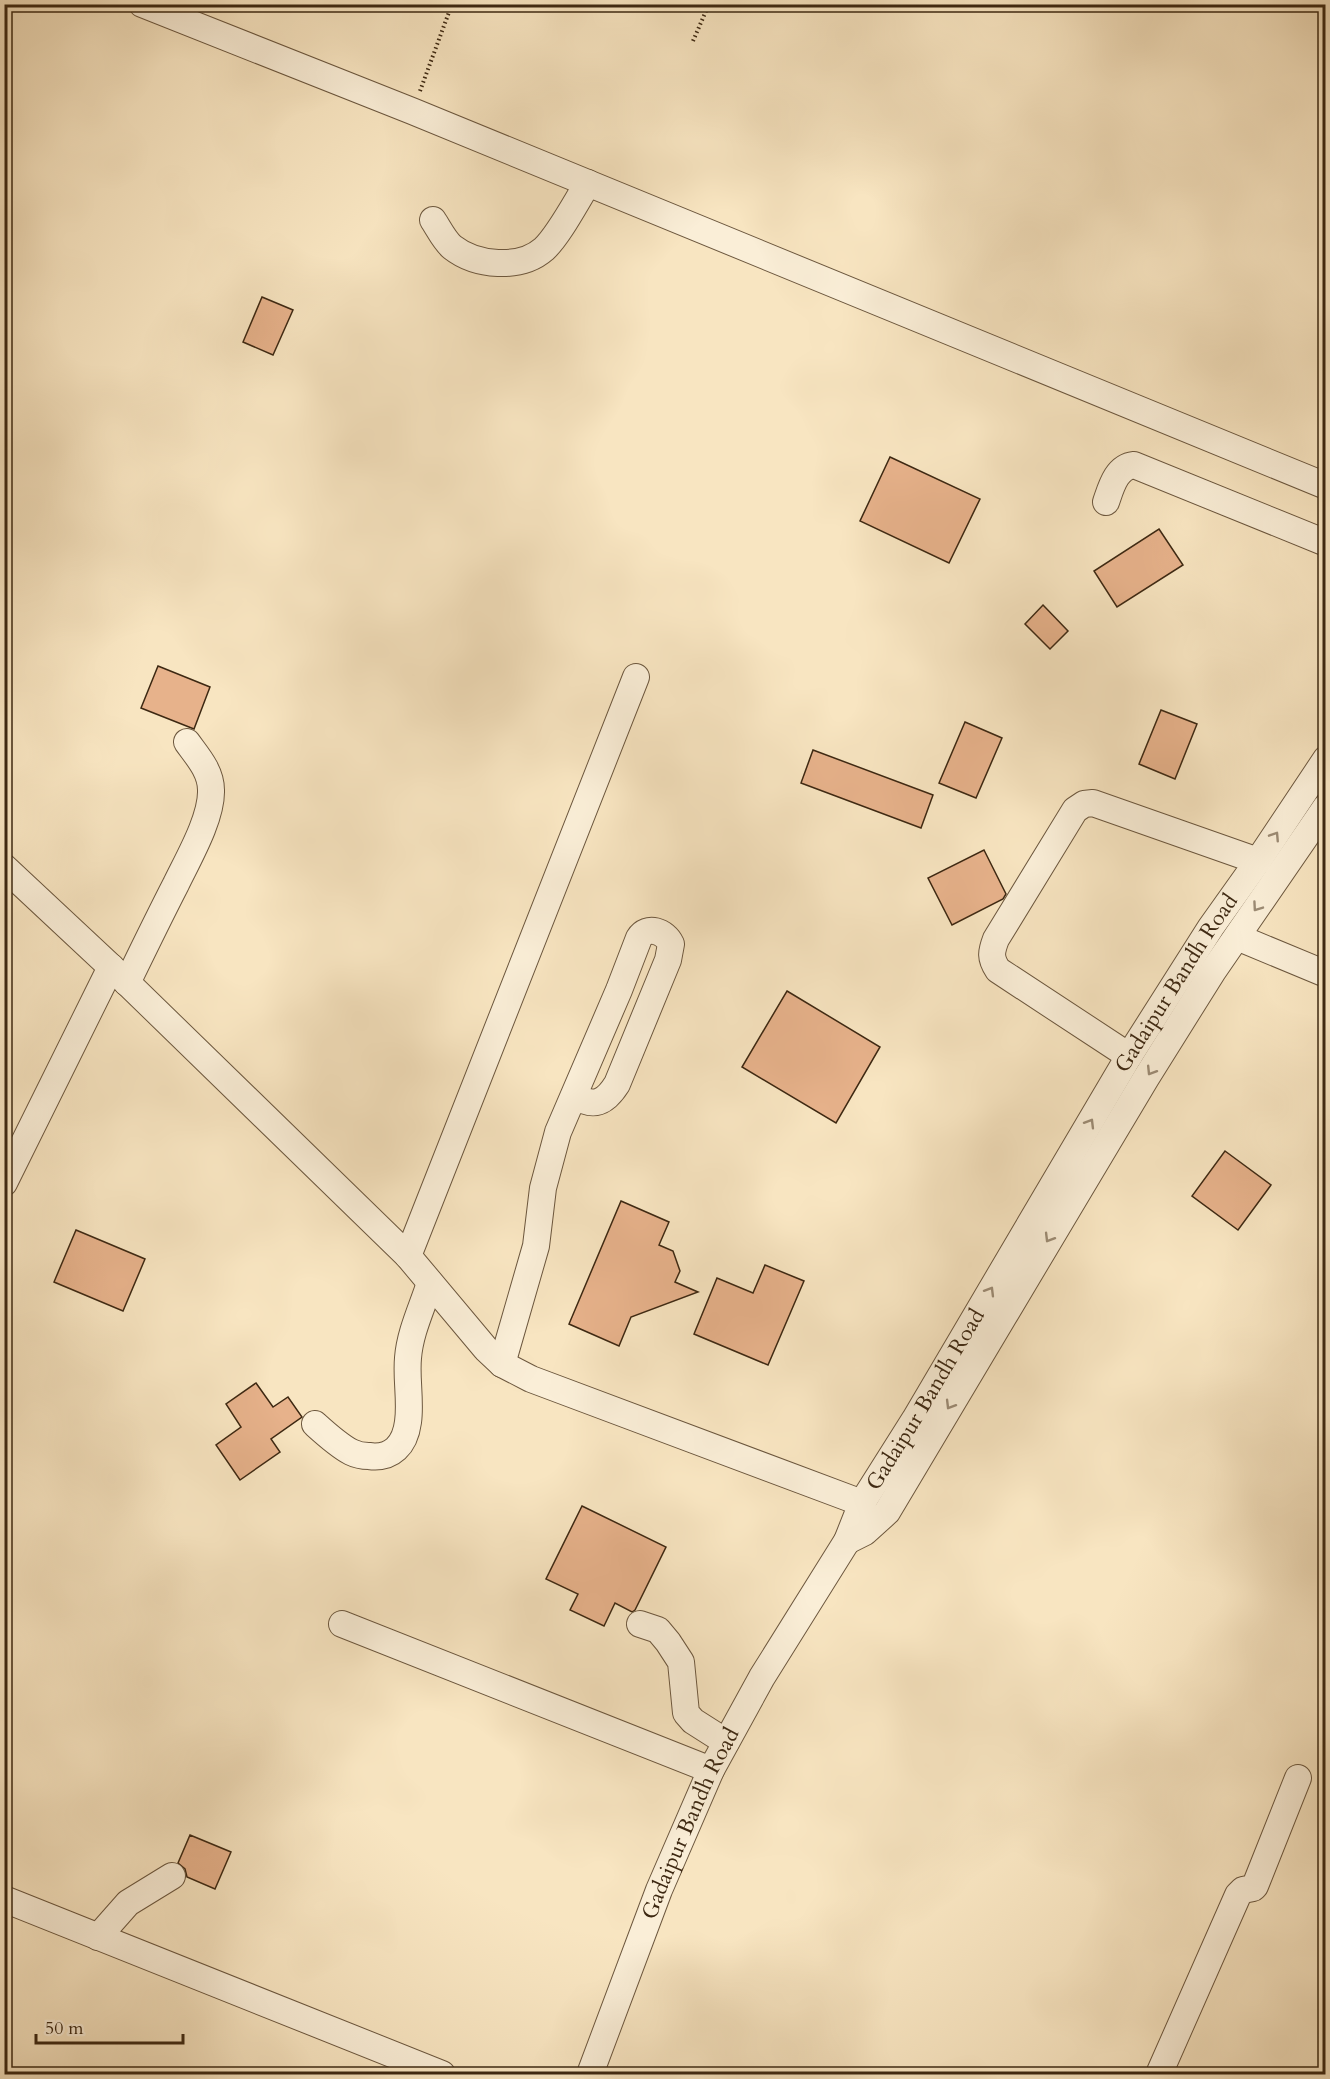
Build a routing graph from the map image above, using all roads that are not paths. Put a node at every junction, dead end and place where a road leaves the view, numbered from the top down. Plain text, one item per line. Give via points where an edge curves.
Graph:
1 (142, 4) edge
2 (588, 183) junction
3 (433, 220) dead end
4 (1326, 486) edge
5 (1106, 502) dead end
6 (1326, 543) edge
7 (636, 677) dead end
8 (187, 742) dead end
9 (1326, 759) edge
10 (1326, 807) edge
11 (1258, 861) junction
12 (4, 867) edge
13 (1237, 937) junction
14 (1326, 974) edge
15 (119, 975) junction
16 (1130, 1056) junction
17 (574, 1096) junction
18 (4, 1183) edge
19 (408, 1256) junction
20 (430, 1283) junction
21 (502, 1364) junction
22 (315, 1424) dead end
23 (862, 1503) junction
24 (847, 1541) junction
25 (342, 1624) dead end
26 (640, 1624) dead end
27 (726, 1742) junction
28 (711, 1770) junction
29 (1298, 1778) dead end
30 (172, 1876) dead end
31 (4, 1899) edge
32 (98, 1937) junction
33 (442, 2074) edge
34 (590, 2074) edge
35 (1159, 2074) edge

1 - 2 street
2 - 3 street via 551,241 535,255 521,260 488,262 467,255 450,246
2 - 4 street
5 - 6 street via 1113,482 1123,470 1134,465
7 - 19 street
8 - 15 street via 203,763 211,789 203,825
11 -> 9 street, Gadaipur Bandh Road
10 -> 13 street
11 - 16 street, Gadaipur Bandh Road via 1211,927
11 - 16 street via 1093,803 1075,810 996,939 992,960 998,970
12 - 15 street
13 - 14 street
13 -> 24 street via 1140,1088 887,1512 866,1532
15 - 18 street
15 - 19 street
23 -> 16 street, Gadaipur Bandh Road
17 - 17 street via 592,1104 612,1092 668,960 671,944 666,936 647,930 639,938
17 - 21 street via 551,1154 536,1246
19 - 20 street
20 - 21 street
20 - 22 street via 411,1340 408,1424 396,1451 386,1456 356,1455
21 - 23 street via 531,1379
23 - 24 street, Gadaipur Bandh Road
24 - 27 street, Gadaipur Bandh Road
25 - 28 street
26 - 27 street via 658,1630 681,1662 686,1713
27 - 28 street, Gadaipur Bandh Road
28 - 34 street, Gadaipur Bandh Road via 659,1890
29 - 35 street via 1255,1886 1238,1895
30 - 32 street via 128,1903
31 - 32 street
32 - 33 street

